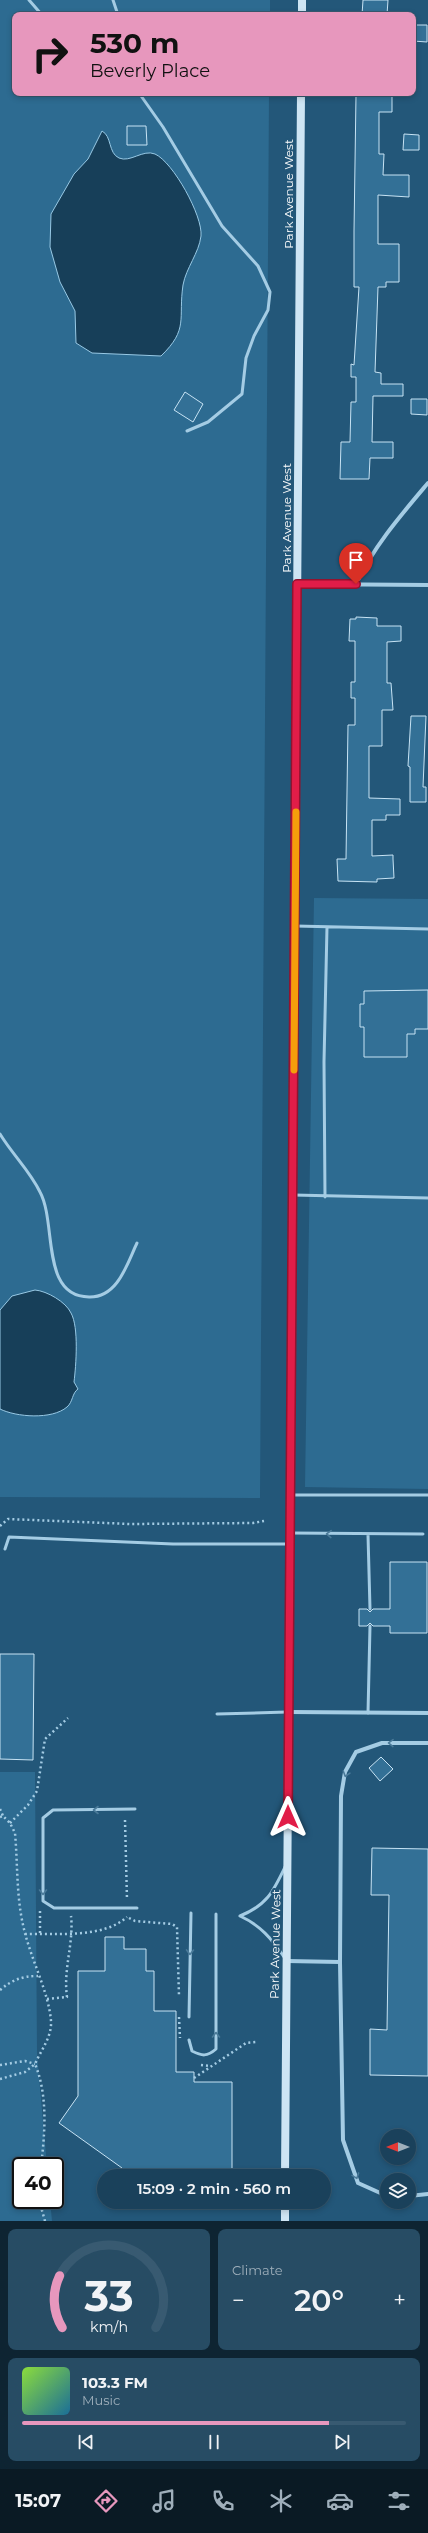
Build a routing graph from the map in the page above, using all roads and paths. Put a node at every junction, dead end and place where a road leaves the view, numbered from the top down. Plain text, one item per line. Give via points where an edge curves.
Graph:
1 (29, 0) edge
2 (113, 0) edge
3 (302, 0) edge
4 (39, 12) edge
5 (117, 12) edge
6 (302, 12) edge
7 (141, 96) edge
8 (301, 96) edge
9 (187, 431) dead end
10 (428, 483) edge
11 (297, 584) junction
12 (356, 584) junction
13 (428, 585) edge
14 (295, 926) junction
15 (327, 927) junction
16 (428, 929) edge
17 (0, 1134) edge
18 (293, 1195) junction
19 (325, 1197) junction
20 (428, 1198) edge
21 (137, 1243) dead end
22 (290, 1495) junction
23 (428, 1495) edge
24 (264, 1521) dead end
25 (0, 1526) edge
26 (290, 1533) junction
27 (423, 1534) dead end
28 (368, 1535) junction
29 (290, 1544) junction
30 (5, 1549) dead end
31 (370, 1609) dead end
32 (370, 1626) dead end
33 (289, 1712) junction
34 (368, 1712) junction
35 (428, 1713) edge
36 (217, 1714) dead end
37 (68, 1718) dead end
38 (428, 1743) edge
39 (0, 1809) edge
40 (135, 1810) dead end
41 (1, 1817) edge
42 (125, 1820) dead end
43 (10, 1823) junction
44 (288, 1862) junction
45 (41, 1906) dead end
46 (71, 1906) junction
47 (127, 1907) junction
48 (137, 1908) joint
49 (191, 1913) dead end
50 (216, 1914) dead end
51 (127, 1916) junction
52 (40, 1933) junction
53 (73, 1933) junction
54 (25, 1934) junction
55 (287, 1961) junction
56 (340, 1962) junction
57 (38, 1976) junction
58 (0, 1990) edge
59 (47, 1999) junction
60 (179, 2002) dead end
61 (179, 2010) dead end
62 (189, 2017) dead end
63 (189, 2040) dead end
64 (256, 2042) dead end
65 (180, 2043) dead end
66 (0, 2064) edge
67 (35, 2064) junction
68 (198, 2064) dead end
69 (210, 2066) junction
70 (194, 2078) dead end
71 (0, 2079) edge
72 (42, 2157) edge
73 (285, 2169) edge
74 (380, 2193) edge
75 (428, 2194) edge
76 (416, 2195) edge
77 (42, 2209) edge
78 (285, 2209) edge
79 (45, 2221) edge
80 (285, 2221) edge

1 - 4 lane
2 - 5 lane
3 - 6 street
7 - 9 lane via 163,126 222,226 258,266 270,292 268,310 246,358 242,394 208,422
8 - 11 street, Park Avenue West
10 - 12 street via 383,537
11 - 12 street
11 - 14 street, Park Avenue West
12 - 13 street
14 - 15 lane
14 - 18 street, Park Avenue West
15 - 16 lane
15 - 19 lane
17 - 21 lane via 41,1192 49,1218 53,1262 66,1290 79,1298 96,1297 111,1289 123,1275
18 - 19 lane
18 - 22 street, Park Avenue West
19 - 20 lane
22 - 23 lane
22 - 26 street, Park Avenue West
24 - 25 path via 130,1524 8,1519
28 -> 26 lane
26 - 29 street, Park Avenue West
27 - 28 lane
28 - 31 lane
29 - 30 lane via 173,1544 10,1537
29 - 33 street, Park Avenue West
32 - 34 lane
33 - 34 street
33 - 36 lane
33 - 44 street, Park Avenue West
34 - 35 street
37 - 43 path via 45,1739 38,1791
38 -> 56 street via 382,1743 356,1752 345,1772 341,1796
39 - 41 path
40 -> 46 lane via 53,1810 43,1818 43,1901 54,1908
41 - 43 path
42 - 47 path
43 - 54 path via 15,1833 18,1905
44 - 55 street, Park Avenue West
44 - 55 lane via 273,1892 258,1908 240,1916 251,1921 271,1938
45 - 52 path
46 - 47 lane
46 - 53 path
47 - 48 lane
47 - 51 path
48 - 51 path
49 -> 62 lane
63 -> 50 lane via 192,2051 202,2056 216,2049
51 - 53 path via 121,1922 97,1930
51 - 60 path via 135,1921 172,1924 176,1927
52 - 53 path
52 - 54 path
53 - 59 path via 66,1971 67,1997
54 - 57 path
55 - 56 street
55 - 73 street, Park Avenue West
56 -> 74 street via 343,2140 358,2183
57 - 58 path via 25,1976 11,1981
57 - 59 path
59 - 67 path via 51,2022 48,2039
61 - 65 path
64 - 69 path via 246,2043
66 - 67 path via 25,2061
67 - 71 path via 25,2072
67 - 72 path via 42,2086 44,2137
68 - 69 path
69 - 70 path
75 - 76 street
77 - 79 path
78 - 80 street

